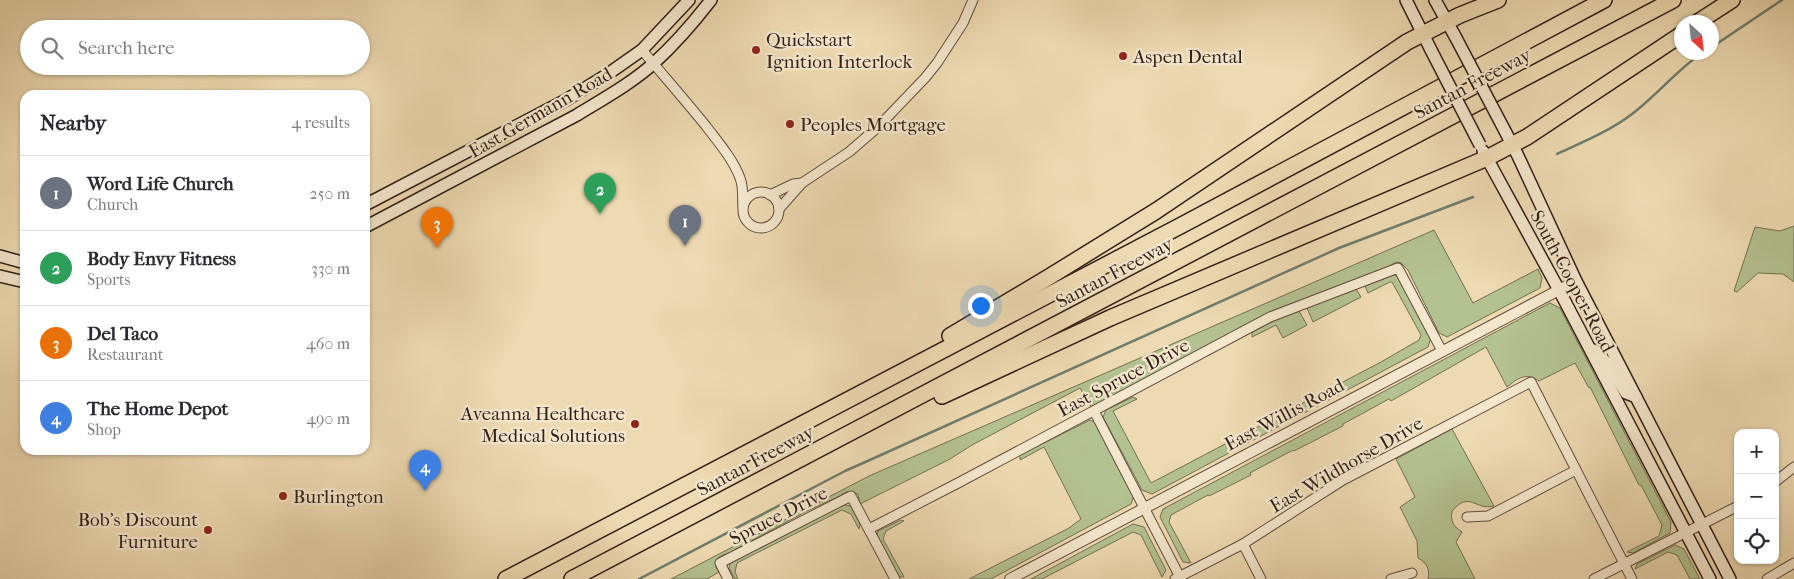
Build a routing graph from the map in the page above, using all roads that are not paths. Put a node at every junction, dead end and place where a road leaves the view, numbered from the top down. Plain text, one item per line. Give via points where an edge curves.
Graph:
1 (689, 0) edge
2 (711, 0) edge
3 (973, 0) edge
4 (1406, 0) edge
5 (1436, 0) edge
6 (1498, 0) edge
7 (1604, 0) edge
8 (1673, 0) edge
9 (1732, 0) edge
10 (1709, 15) edge
11 (1447, 22) junction
12 (1423, 34) junction
13 (1674, 39) edge
14 (642, 50) junction
15 (654, 64) junction
16 (1512, 145) junction
17 (1484, 152) junction
18 (740, 176) junction
19 (802, 183) junction
20 (759, 192) junction
21 (770, 195) junction
22 (370, 202) edge
23 (743, 208) junction
24 (778, 209) junction
25 (370, 225) edge
26 (0, 256) edge
27 (20, 262) edge
28 (0, 276) edge
29 (20, 281) edge
30 (1576, 281) junction
31 (1559, 290) junction
32 (1586, 341) junction
33 (1442, 351) junction
34 (894, 376) junction
35 (1636, 397) junction
36 (1094, 411) junction
37 (822, 447) junction
38 (1794, 468) edge
39 (1576, 470) junction
40 (1779, 479) edge
41 (1145, 507) junction
42 (1734, 508) edge
43 (1466, 517) dead end
44 (1702, 524) junction
45 (868, 529) junction
46 (1686, 532) junction
47 (1242, 544) junction
48 (1794, 563) edge
49 (1624, 564) junction
50 (1412, 573) dead end
51 (1178, 578) edge
52 (506, 579) edge
53 (572, 579) edge
54 (728, 579) edge
55 (895, 579) edge
56 (1010, 579) edge
57 (1261, 579) edge
58 (1391, 579) edge
59 (1594, 579) edge
60 (1632, 579) edge
61 (1710, 579) edge
62 (1730, 579) edge
63 (1767, 579) edge

1 - 14 main road, East Germann Road
2 - 15 main road, East Germann Road
3 - 19 street via 962,23 925,78 849,152
4 - 12 main road, South Cooper Road
5 - 11 main road, South Cooper Road
6 - 11 highway
7 - 34 highway, Santan Freeway
8 - 37 highway, Santan Freeway
9 - 10 highway
11 - 12 highway
11 - 16 main road, South Cooper Road, bridge
12 - 17 main road, South Cooper Road, bridge
12 - 34 highway via 1156,211 926,350
13 - 16 highway
14 - 15 street
14 - 22 main road, East Germann Road via 566,100
15 - 18 street via 713,135
15 - 25 main road, East Germann Road via 577,114
16 - 17 highway
16 - 30 main road, South Cooper Road
17 - 31 main road, South Cooper Road
17 - 37 highway via 984,375 861,436
18 - 20 street
18 - 23 street
19 - 21 street
19 - 24 street
20 - 21 street
20 - 23 street via 748,197
21 - 24 street
23 - 24 street via 750,224 761,228 772,224
26 - 27 main road
28 - 29 main road
30 - 31 street, East Willis Road
30 - 35 main road, South Cooper Road
31 - 32 main road, South Cooper Road
31 - 33 street, East Willis Road
32 - 35 main road via 1607,363 1626,393
32 - 46 main road, South Cooper Road
33 - 36 street, East Spruce Drive via 1398,268 1270,317
33 - 41 street, East Willis Road
34 - 52 highway, Santan Freeway
35 - 44 main road, South Cooper Road
36 - 41 street
36 - 45 street, East Spruce Drive
37 - 53 highway, Santan Freeway
38 - 40 street
39 - 43 street via 1488,516
39 - 47 street, East Wildhorse Drive via 1531,382 1343,480
39 - 49 street
41 - 51 street
41 - 56 street, East Willis Road
42 - 44 street
44 - 46 street
44 - 62 main road, South Cooper Road
45 - 54 street, Spruce Drive via 851,496 720,563
45 - 55 street
46 - 49 street
46 - 61 main road, South Cooper Road
47 - 51 street, East Wildhorse Drive
47 - 57 street
48 - 63 street
49 - 59 street
49 - 60 street
50 - 58 street

